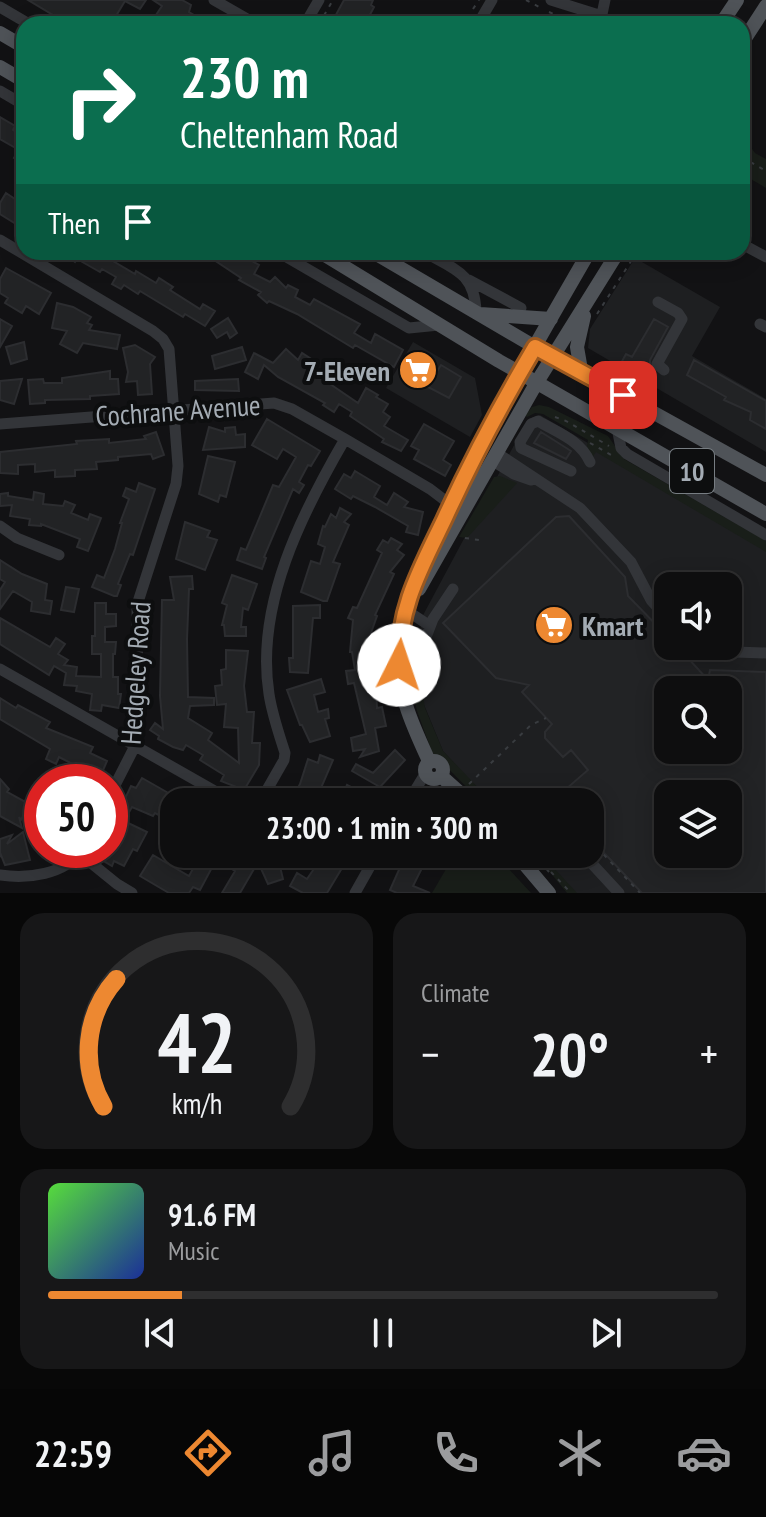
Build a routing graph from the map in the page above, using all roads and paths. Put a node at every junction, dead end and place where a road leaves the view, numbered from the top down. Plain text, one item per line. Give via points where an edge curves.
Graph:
1 (214, 0) edge
2 (526, 0) edge
3 (551, 0) edge
4 (766, 6) edge
5 (242, 16) edge
6 (559, 16) edge
7 (591, 16) edge
8 (750, 31) edge
9 (33, 260) edge
10 (292, 260) edge
11 (333, 260) edge
12 (387, 260) edge
13 (437, 260) edge
14 (569, 260) edge
15 (584, 260) edge
16 (613, 260) edge
17 (632, 260) edge
18 (569, 263) dead end
19 (469, 280) junction
20 (594, 289) junction
21 (656, 304) dead end
22 (521, 308) dead end
23 (478, 313) junction
24 (595, 317) dead end
25 (551, 319) junction
26 (439, 325) junction
27 (409, 328) junction
28 (425, 339) dead end
29 (535, 347) junction
30 (554, 356) junction
31 (581, 370) junction
32 (664, 370) dead end
33 (520, 372) junction
34 (537, 382) junction
35 (174, 409) junction
36 (551, 416) dead end
37 (0, 424) edge
38 (617, 428) junction
39 (345, 439) junction
40 (479, 447) junction
41 (623, 450) junction
42 (495, 457) junction
43 (590, 462) dead end
44 (571, 471) dead end
45 (766, 475) edge
46 (453, 500) junction
47 (465, 511) junction
48 (766, 514) edge
49 (0, 526) edge
50 (766, 535) edge
51 (59, 555) dead end
52 (453, 589) dead end
53 (654, 603) edge
54 (406, 610) junction
55 (430, 626) junction
56 (423, 645) dead end
57 (742, 652) edge
58 (766, 653) edge
59 (0, 669) edge
60 (546, 718) dead end
61 (135, 746) junction
62 (126, 764) edge
63 (432, 770) junction
64 (209, 788) edge
65 (268, 788) edge
66 (418, 788) edge
67 (460, 788) edge
68 (470, 788) edge
69 (604, 855) edge
70 (59, 868) edge
71 (99, 868) edge
72 (369, 868) edge
73 (528, 868) edge
74 (596, 868) edge
75 (550, 871) dead end
76 (0, 875) edge
77 (132, 893) edge
78 (355, 893) edge
79 (549, 893) edge
80 (571, 893) edge
81 (619, 893) edge
82 (640, 893) edge

1 - 5 street
2 - 6 path
3 - 7 street
4 - 8 main road
9 - 35 street, Hedgeley Road via 163,339 169,349
10 - 27 street
11 - 26 main road, 10
12 - 23 main road, 10
13 - 19 street
14 - 18 path
15 - 25 main road
16 - 20 main road
17 - 24 path
19 - 22 street
19 - 23 street
20 - 30 main road
20 - 31 main road via 577,347
21 - 32 street via 678,327 657,364
23 - 25 main road
23 - 29 main road, 10
25 - 29 main road
26 - 27 street
26 - 33 main road, 10
27 - 28 street
29 - 30 main road, 10
29 - 33 main road
30 - 31 main road, 10
30 - 34 main road
31 - 45 main road, 10
33 - 34 main road, 10
33 - 40 main road
34 - 38 main road, 10
34 - 42 main road
35 - 37 street, Cochrane Avenue
35 - 39 street, Cochrane Avenue via 274,403
35 - 61 street, Hedgeley Road via 176,484 137,605
36 - 41 path
38 - 41 street
38 - 48 main road, 10
39 - 46 street, Cochrane Avenue
39 - 65 street via 311,499 268,623 268,690 285,753
40 - 42 main road
40 - 46 main road
41 - 50 street
42 - 47 main road
42 - 53 street via 575,503 627,557
43 - 44 street via 577,443 538,421 531,424 520,442 522,449
46 - 47 main road
46 - 54 main road
47 - 54 main road
49 - 51 street
52 - 55 street
54 - 55 street
54 - 63 main road via 400,683
55 - 56 street
57 - 58 street
59 - 61 street
60 - 68 path via 531,725 468,784
61 - 62 street, Hedgeley Road
61 - 64 street
63 - 66 street
63 - 67 main road
69 - 82 path
70 - 76 street via 35,876
71 - 77 street
72 - 78 street
73 - 79 main road
74 - 81 street
75 - 80 path

